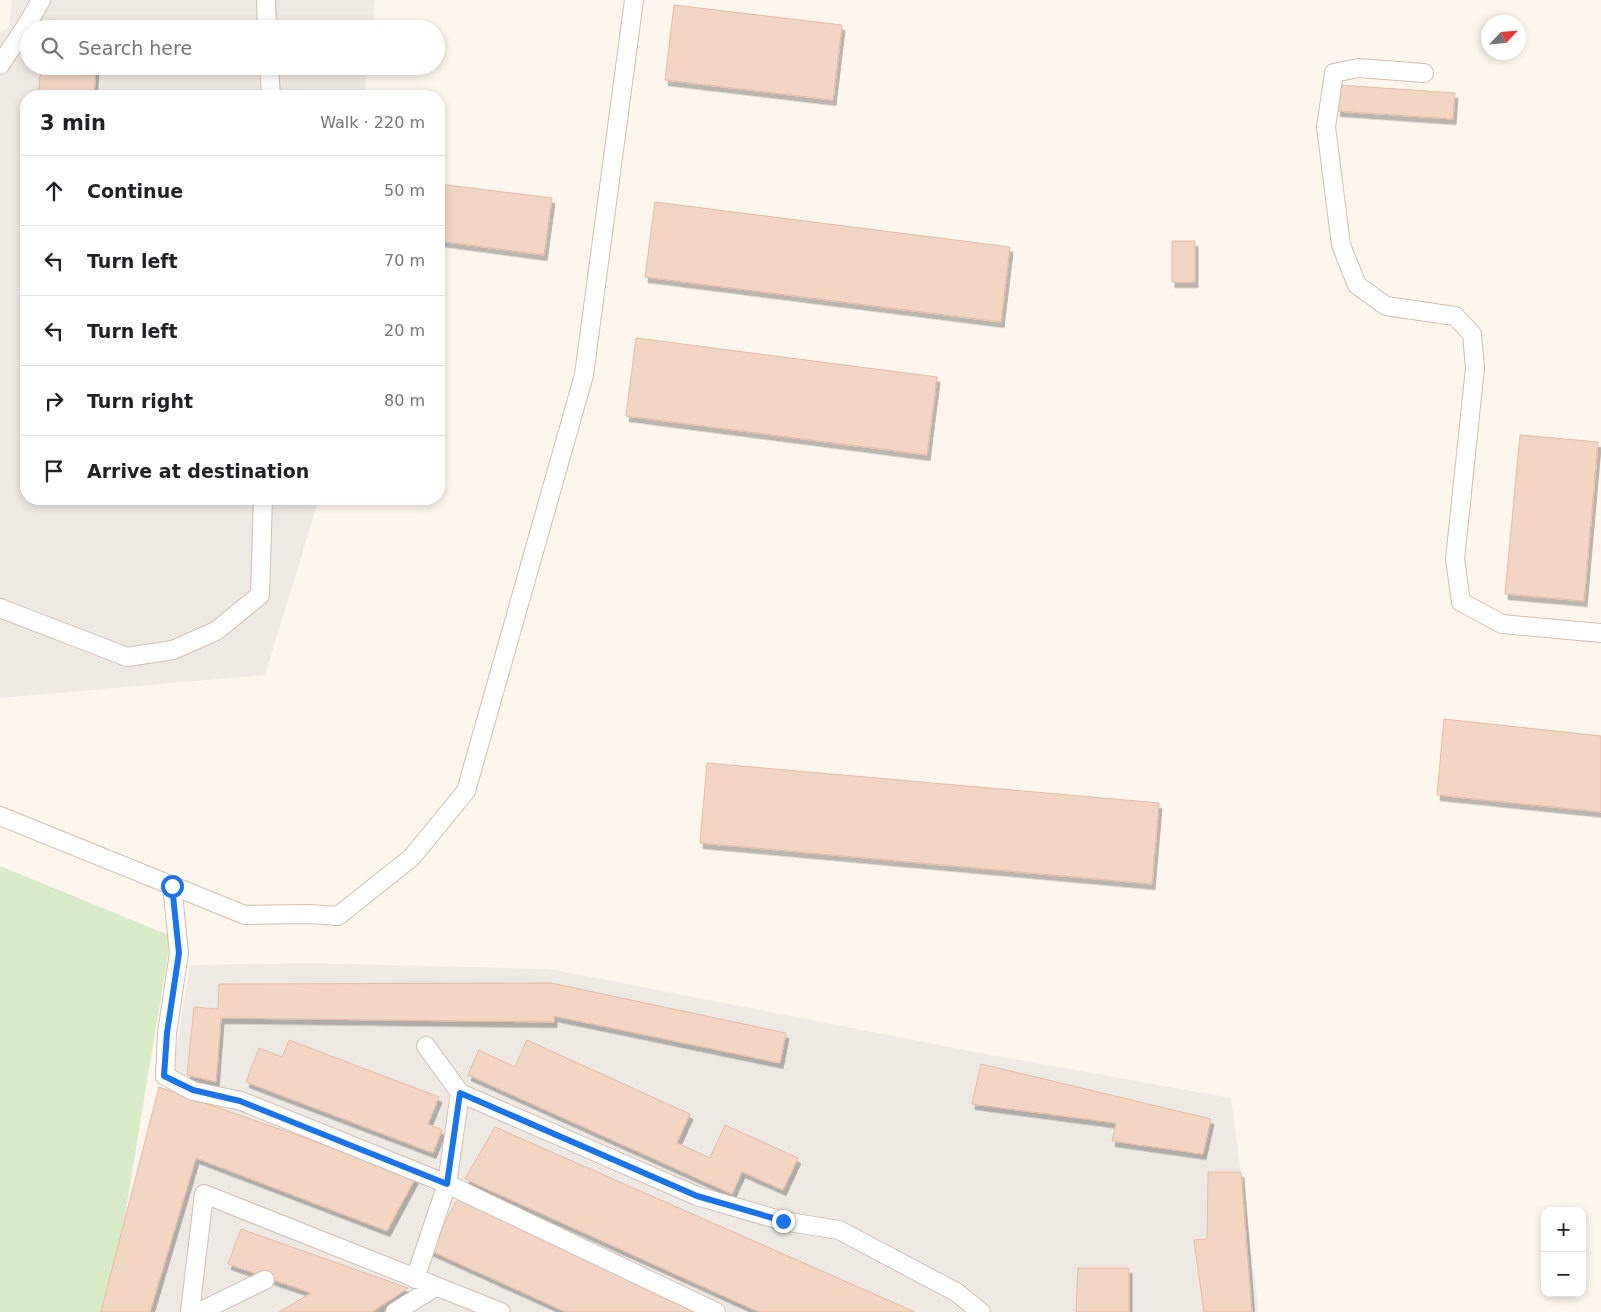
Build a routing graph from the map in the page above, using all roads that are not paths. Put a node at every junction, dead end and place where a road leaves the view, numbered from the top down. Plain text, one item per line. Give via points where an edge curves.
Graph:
1 (40, 0) edge
2 (266, 0) edge
3 (634, 0) edge
4 (30, 20) edge
5 (267, 20) edge
6 (20, 35) edge
7 (0, 65) edge
8 (1424, 73) dead end
9 (269, 75) edge
10 (270, 90) edge
11 (263, 505) edge
12 (0, 608) edge
13 (1601, 633) edge
14 (0, 816) edge
15 (172, 886) junction
16 (426, 1046) dead end
17 (460, 1093) junction
18 (447, 1184) junction
19 (415, 1279) junction
20 (265, 1280) dead end
21 (435, 1287) junction
22 (491, 1310) edge
23 (190, 1312) edge
24 (199, 1312) edge
25 (395, 1312) edge
26 (716, 1312) edge
27 (981, 1312) edge

1 - 4 lane
2 - 5 lane
3 - 15 lane via 584,376 466,791 412,857 338,916 245,915
6 - 7 lane
8 - 13 lane via 1358,68 1334,73 1326,127 1341,245 1357,285 1386,306 1455,316 1472,334 1475,368 1455,559 1461,602 1502,624
9 - 10 lane
11 - 12 lane via 260,595 216,631 173,650 127,657
14 - 15 lane
15 - 18 lane via 179,953 164,1076 193,1090 240,1101
16 - 17 lane
17 - 18 lane
17 - 27 lane via 697,1196 783,1221 840,1230 956,1292
18 - 19 lane
18 - 26 lane
19 - 21 lane
19 - 23 lane via 204,1194
20 - 24 lane
21 - 22 lane
21 - 25 lane

